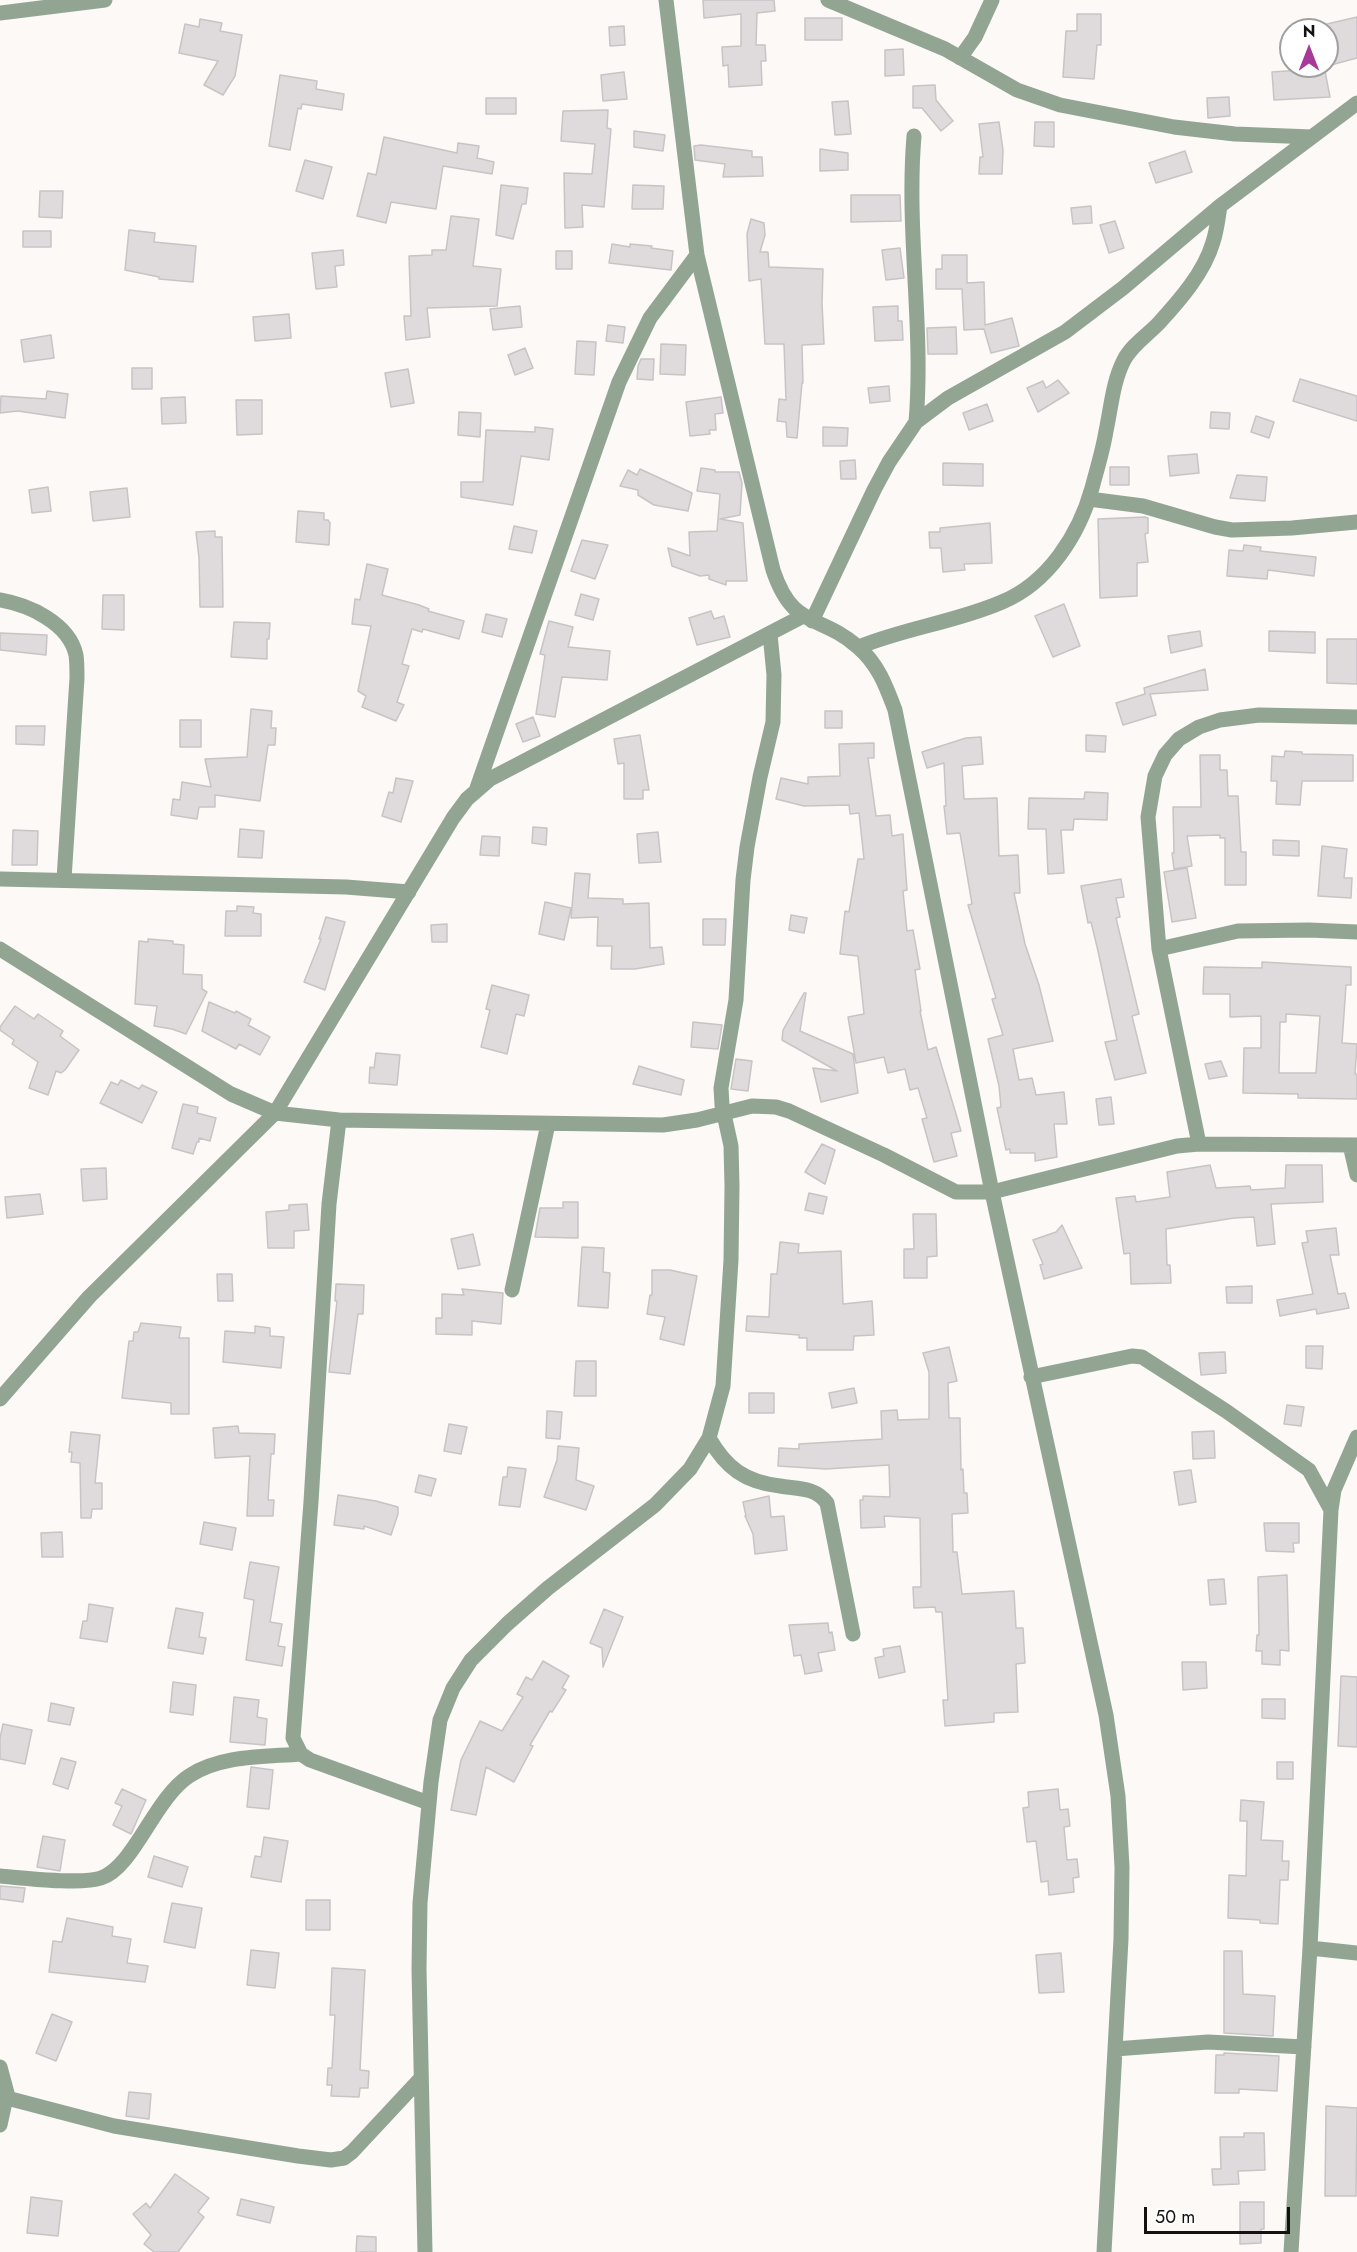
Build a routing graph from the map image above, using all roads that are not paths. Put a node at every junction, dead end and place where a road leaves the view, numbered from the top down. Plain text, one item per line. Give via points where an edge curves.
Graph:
1 (105, 0) edge
2 (666, 0) edge
3 (828, 0) edge
4 (992, 0) edge
5 (0, 13) edge
6 (960, 58) junction
7 (1357, 103) edge
8 (914, 136) dead end
9 (1312, 137) junction
10 (1220, 206) junction
11 (697, 255) junction
12 (916, 422) junction
13 (1089, 499) junction
14 (1357, 522) edge
15 (0, 600) edge
16 (808, 618) junction
17 (770, 633) junction
18 (859, 647) junction
19 (1357, 717) edge
20 (477, 789) junction
21 (0, 879) edge
22 (64, 879) junction
23 (409, 892) junction
24 (1357, 932) edge
25 (0, 949) edge
26 (1159, 949) junction
27 (274, 1113) junction
28 (724, 1113) junction
29 (339, 1120) junction
30 (548, 1124) junction
31 (1199, 1144) junction
32 (1353, 1145) edge
33 (1357, 1175) edge
34 (992, 1192) junction
35 (512, 1290) dead end
36 (1031, 1377) junction
37 (0, 1399) edge
38 (1357, 1437) edge
39 (709, 1438) junction
40 (1331, 1510) junction
41 (854, 1634) dead end
42 (301, 1754) junction
43 (429, 1803) junction
44 (0, 1876) edge
45 (1310, 1948) junction
46 (1357, 1953) edge
47 (1304, 2047) junction
48 (1115, 2049) junction
49 (0, 2067) edge
50 (421, 2078) junction
51 (7, 2098) junction
52 (0, 2125) edge
53 (425, 2252) edge
54 (1104, 2252) edge
55 (1291, 2252) edge

1 - 5 street
2 - 11 street
3 - 6 street
4 - 6 street
6 - 9 street via 1017,90 1060,105 1174,127
7 - 9 street
8 - 12 street via 911,183 918,354
9 - 10 street
10 - 12 street via 1065,332 948,398
10 - 13 street via 1213,241 1200,270 1119,369
11 - 16 street via 773,570 790,605
11 - 20 street via 650,318 619,382
12 - 16 street via 889,462
13 - 14 street via 1143,506 1232,530
13 - 18 street via 1055,561 1022,592 977,611
15 - 22 street via 38,612 68,638 75,654 77,678
16 - 17 street
16 - 18 street
17 - 20 street
17 - 28 street via 773,722 743,880 736,1000 721,1088
18 - 34 street via 884,679 895,710
19 - 26 street via 1259,715 1220,720 1179,739 1165,755 1155,776 1148,817
20 - 23 street via 453,818
21 - 22 street
22 - 23 street
23 - 27 street
24 - 26 street via 1238,931
25 - 27 street via 231,1094
26 - 31 street
27 - 29 street
27 - 37 street via 111,1274
28 - 30 street via 663,1125
28 - 34 street via 752,1106 776,1107 956,1192
28 - 39 street via 731,1146 731,1260 723,1386
29 - 30 street
29 - 42 street via 329,1204 294,1718 293,1738
30 - 35 street
31 - 32 street
31 - 34 street
32 - 33 street
34 - 36 street
36 - 40 street via 1142,1357 1309,1470
36 - 48 street via 1106,1715 1118,1796 1122,1867
38 - 40 street via 1334,1490
39 - 41 street via 718,1454 746,1477 812,1491 827,1503
39 - 43 street via 674,1488 507,1624 471,1660 453,1688 440,1720
40 - 45 street
42 - 43 street
42 - 44 street via 223,1762 191,1774 166,1797 120,1865 100,1878
43 - 50 street via 420,1903
45 - 46 street
45 - 47 street
47 - 48 street via 1208,2042
47 - 55 street
48 - 54 street
49 - 51 street
50 - 51 street via 352,2152 331,2160 114,2126
50 - 53 street
51 - 52 street

